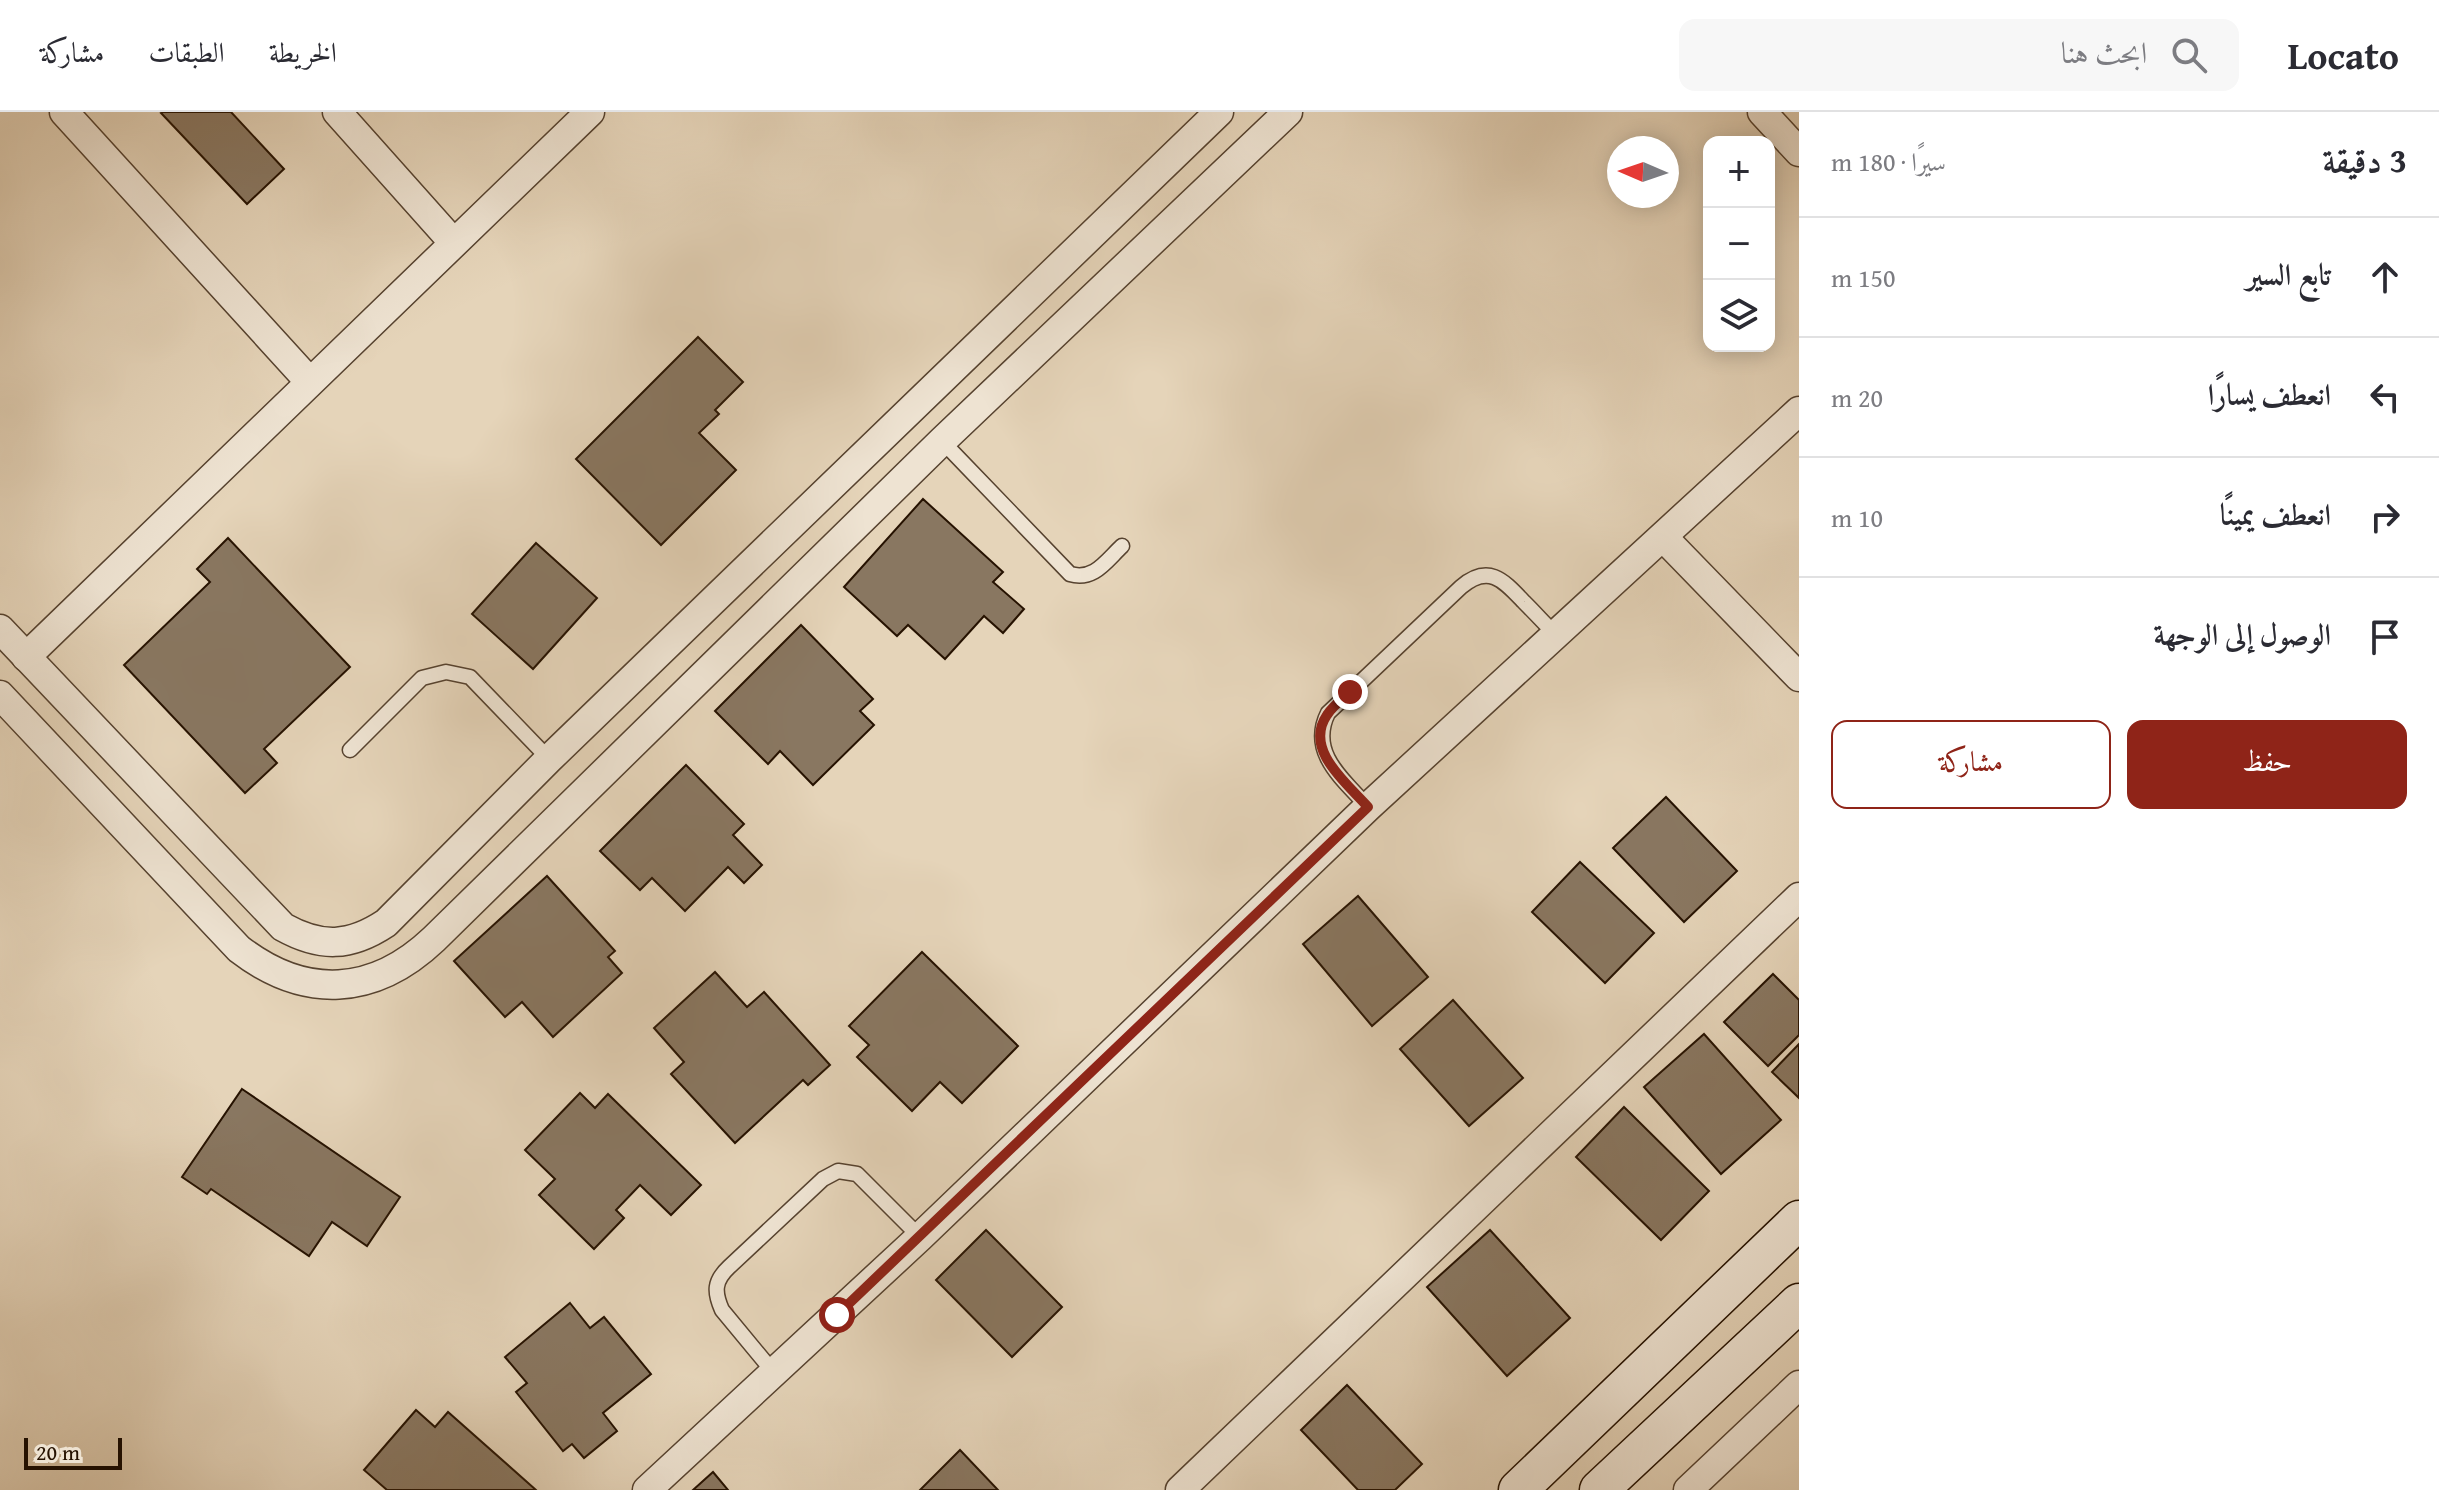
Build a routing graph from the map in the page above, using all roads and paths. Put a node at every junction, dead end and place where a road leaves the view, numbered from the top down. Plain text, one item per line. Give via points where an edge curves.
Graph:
1 (64, 112) edge
2 (337, 112) edge
3 (590, 112) edge
4 (1219, 112) edge
5 (1762, 112) edge
6 (1283, 114) edge
7 (1799, 152) edge
8 (453, 242) junction
9 (309, 381) junction
10 (1799, 411) edge
11 (942, 441) junction
12 (1663, 537) junction
13 (1122, 546) dead end
14 (0, 629) edge
15 (1556, 635) junction
16 (26, 657) junction
17 (1799, 677) edge
18 (0, 695) edge
19 (350, 750) dead end
20 (549, 759) junction
21 (1368, 807) junction
22 (1799, 897) edge
23 (1799, 1220) edge
24 (920, 1237) junction
25 (1799, 1303) edge
26 (775, 1374) junction
27 (1799, 1385) edge
28 (647, 1490) edge
29 (1180, 1490) edge
30 (1518, 1490) edge
31 (1599, 1490) edge
32 (1688, 1490) edge

1 - 9 street
2 - 8 street
3 - 8 street
4 - 20 street
5 - 7 street
6 - 11 street
8 - 9 street
9 - 16 street
10 - 12 street
11 - 13 lane via 1070,574 1092,575
11 - 18 street via 425,948 369,980 322,985 277,974 257,963
12 - 15 street
12 - 17 street
14 - 16 street
15 - 21 street
15 - 21 lane via 1503,580 1485,575 1461,587 1323,723 1321,744 1328,762
16 - 20 street via 283,927 319,942 355,939 386,923
19 - 20 lane via 422,678 446,672 470,677
21 - 24 street
22 - 29 street
23 - 30 main road
24 - 26 street
24 - 26 lane via 857,1174 838,1171 720,1275 715,1286 722,1310
25 - 31 main road
26 - 28 street
27 - 32 street

